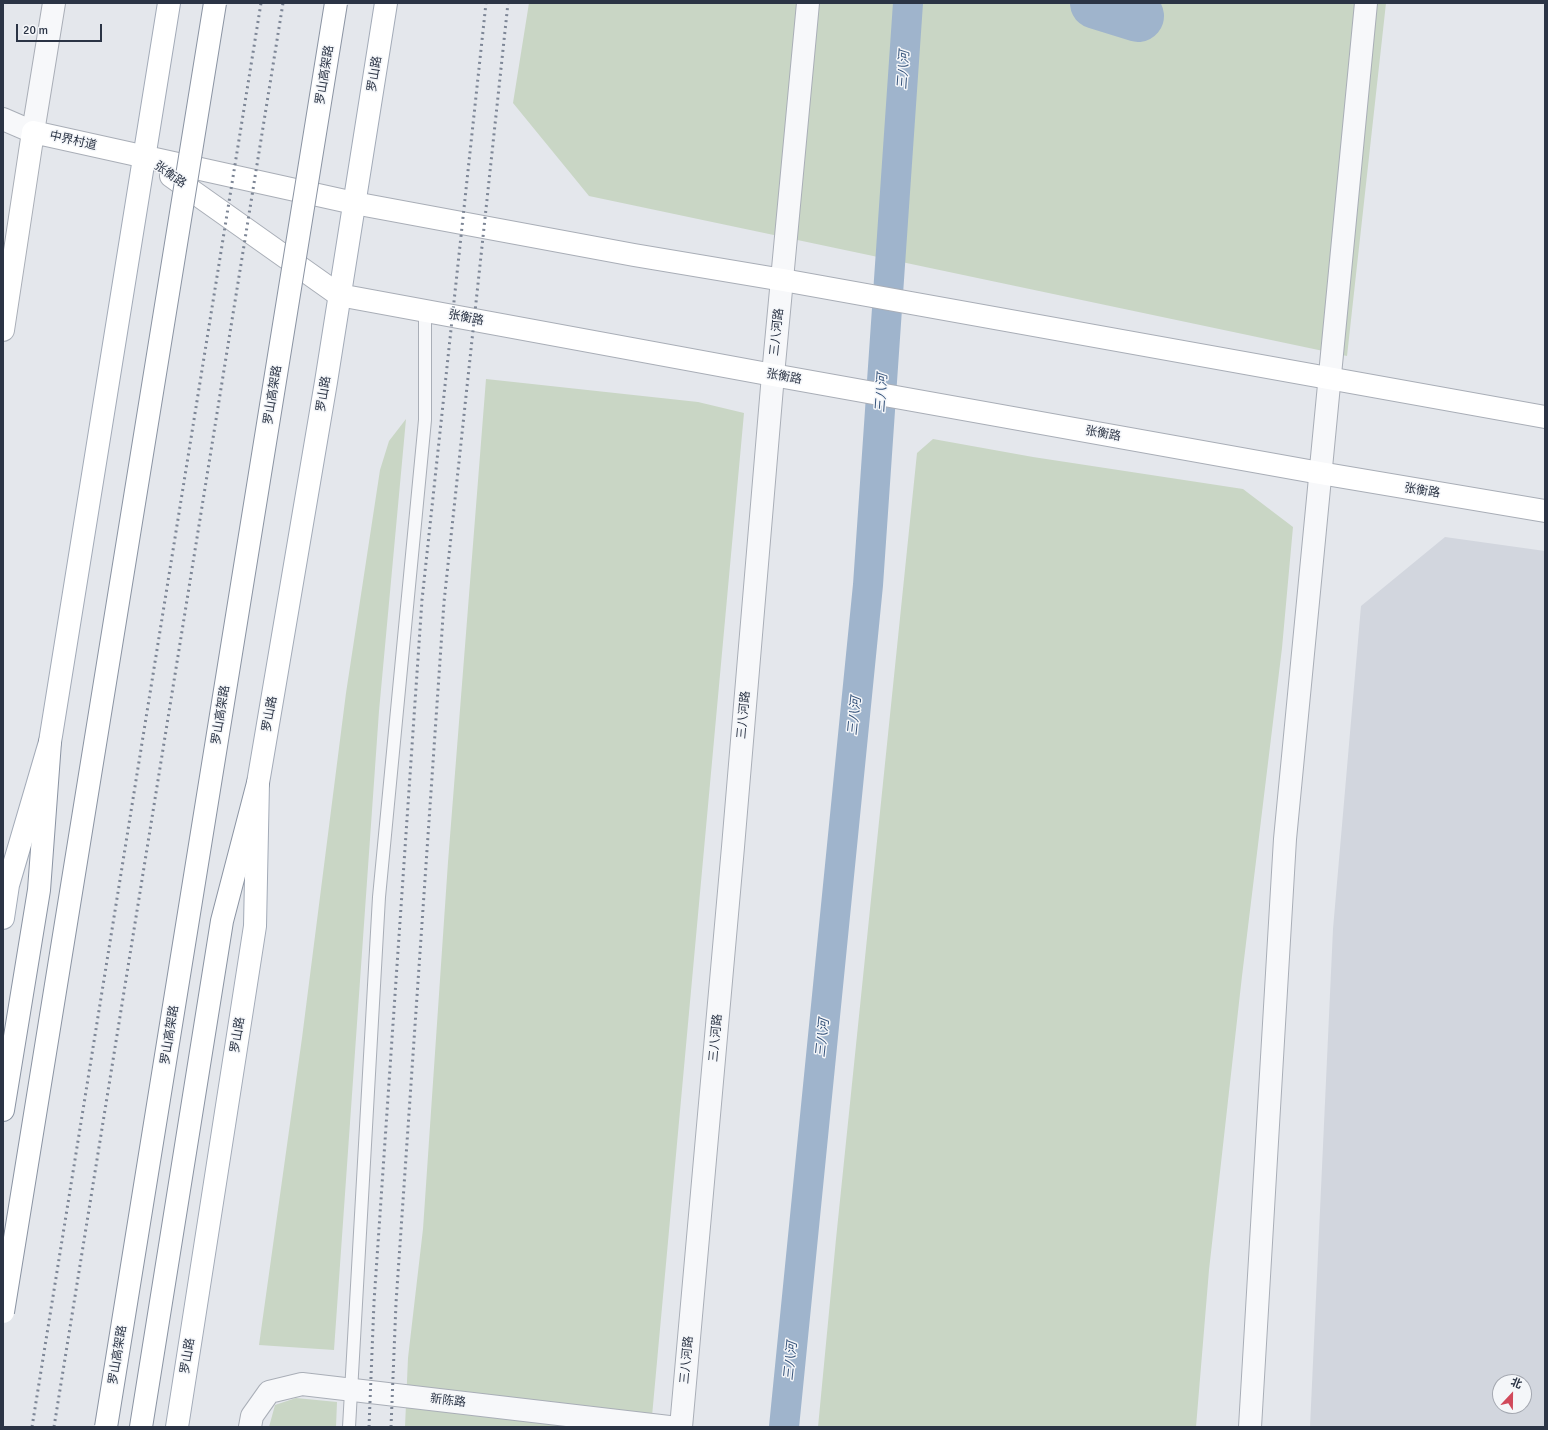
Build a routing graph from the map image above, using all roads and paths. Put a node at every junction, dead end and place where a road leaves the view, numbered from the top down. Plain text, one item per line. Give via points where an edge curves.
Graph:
1 (54, 3) edge
2 (169, 3) edge
3 (215, 3) edge
4 (336, 3) edge
5 (386, 3) edge
6 (808, 3) edge
7 (1366, 3) edge
8 (3, 119) edge
9 (33, 132) junction
10 (144, 157) junction
11 (354, 203) junction
12 (783, 280) junction
13 (339, 295) junction
14 (425, 310) junction
15 (3, 330) edge
16 (773, 375) junction
17 (1330, 378) junction
18 (1545, 417) edge
19 (1320, 474) junction
20 (1545, 511) edge
21 (50, 742) junction
22 (258, 783) junction
23 (3, 918) edge
24 (3, 1110) edge
25 (3, 1312) edge
26 (350, 1390) junction
27 (106, 1427) edge
28 (141, 1427) edge
29 (176, 1427) edge
30 (250, 1427) edge
31 (349, 1427) edge
32 (668, 1427) edge
33 (681, 1427) edge
34 (1250, 1427) edge

1 - 9 street
2 - 10 main road
3 - 25 main road, bridge
4 - 27 main road, 罗山高架路, bridge
5 - 11 main road, 罗山路
6 - 12 street, 三八河路
7 - 17 street
8 - 9 street, 中界村道
9 - 10 main road, 中界村道
9 - 15 main road
10 - 11 main road, 张衡路
10 - 13 main road, 张衡路
10 - 21 main road
11 - 12 main road, 张衡路
11 - 13 main road, 罗山路
12 - 16 street, 三八河路
12 - 17 main road, 张衡路
13 - 14 main road, 张衡路
13 - 22 main road, 罗山路
14 - 16 main road, 张衡路
14 - 26 lane via 425,420 379,897
16 - 19 main road, 张衡路
16 - 33 street, 三八河路
17 - 18 main road, 张衡路
17 - 19 street
19 - 20 main road, 张衡路
19 - 34 street via 1285,839
21 - 23 main road via 8,885
21 - 24 main road via 39,890
22 - 28 main road via 222,921
22 - 29 main road, 罗山路 via 255,926
26 - 30 street, 新陈路 via 302,1384 269,1392 252,1416
26 - 31 lane
26 - 32 street, 新陈路

